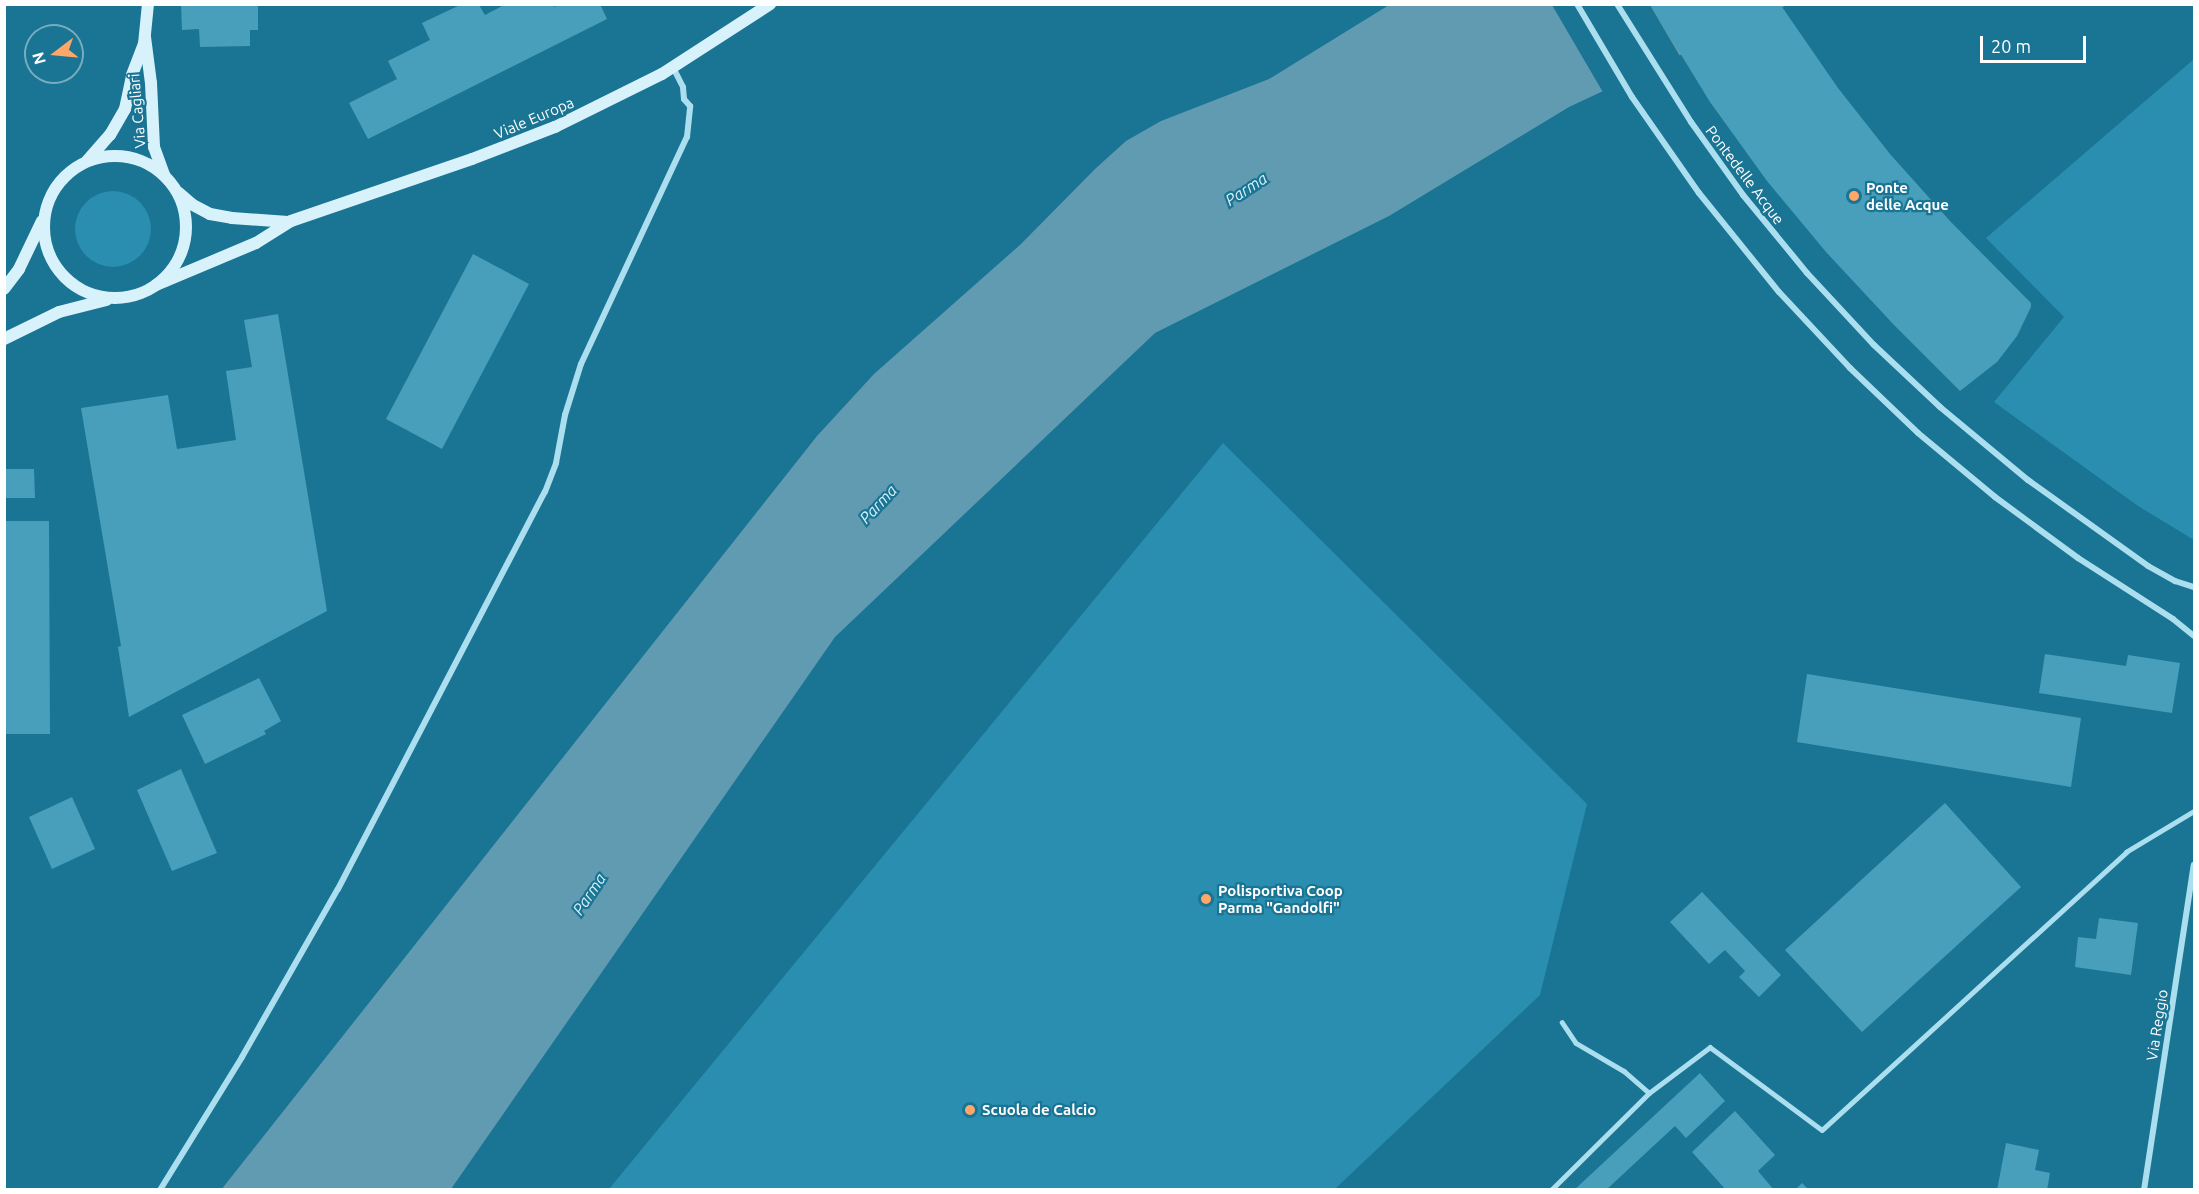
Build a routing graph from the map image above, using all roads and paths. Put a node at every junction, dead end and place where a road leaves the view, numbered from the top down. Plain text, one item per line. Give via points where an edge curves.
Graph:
1 (148, 4) edge
2 (770, 4) edge
3 (1577, 4) edge
4 (1617, 4) edge
5 (145, 37) junction
6 (673, 67) junction
7 (81, 165) junction
8 (167, 180) junction
9 (49, 203) junction
10 (291, 221) junction
11 (156, 285) junction
12 (4, 289) edge
13 (120, 298) junction
14 (4, 339) edge
15 (2194, 587) edge
16 (2194, 636) edge
17 (2194, 811) edge
18 (2194, 865) edge
19 (1562, 1022) dead end
20 (1649, 1093) junction
21 (160, 1190) edge
22 (1551, 1190) edge
23 (2144, 1190) edge

1 - 5 main road, Via Cagliari
2 - 6 main road, Viale Europa
3 - 16 street via 1626,89 1699,193 1779,292 1850,368 1939,451 2022,518
4 - 15 street, Pontedelle Acque via 1664,82 1731,179 1807,273 1874,345 1940,407 2028,480 2148,566
5 - 7 main road, Via Cagliari via 121,117 99,150
5 - 8 main road, Via Cagliari via 154,147
6 - 10 main road, Viale Europa via 528,138
6 - 21 street via 690,106 687,137 580,364 545,492 333,898 242,1058
7 - 8 main road, Viale Europa via 125,157 147,164
7 - 9 main road, Viale Europa via 61,181
8 - 10 main road, Viale Europa via 193,205 210,214
8 - 11 main road, Viale Europa via 182,204 185,237 174,267
9 - 12 main road, Viale Europa via 24,259
9 - 13 main road, Viale Europa via 45,241 63,275 83,291
10 - 11 main road, Viale Europa via 256,243
11 - 13 main road, Viale Europa
13 - 14 main road, Viale Europa via 59,312
17 - 20 lane via 2126,852 1822,1130 1710,1047
18 - 23 street, Via Reggio
19 - 20 lane via 1576,1043 1624,1071
20 - 22 lane

